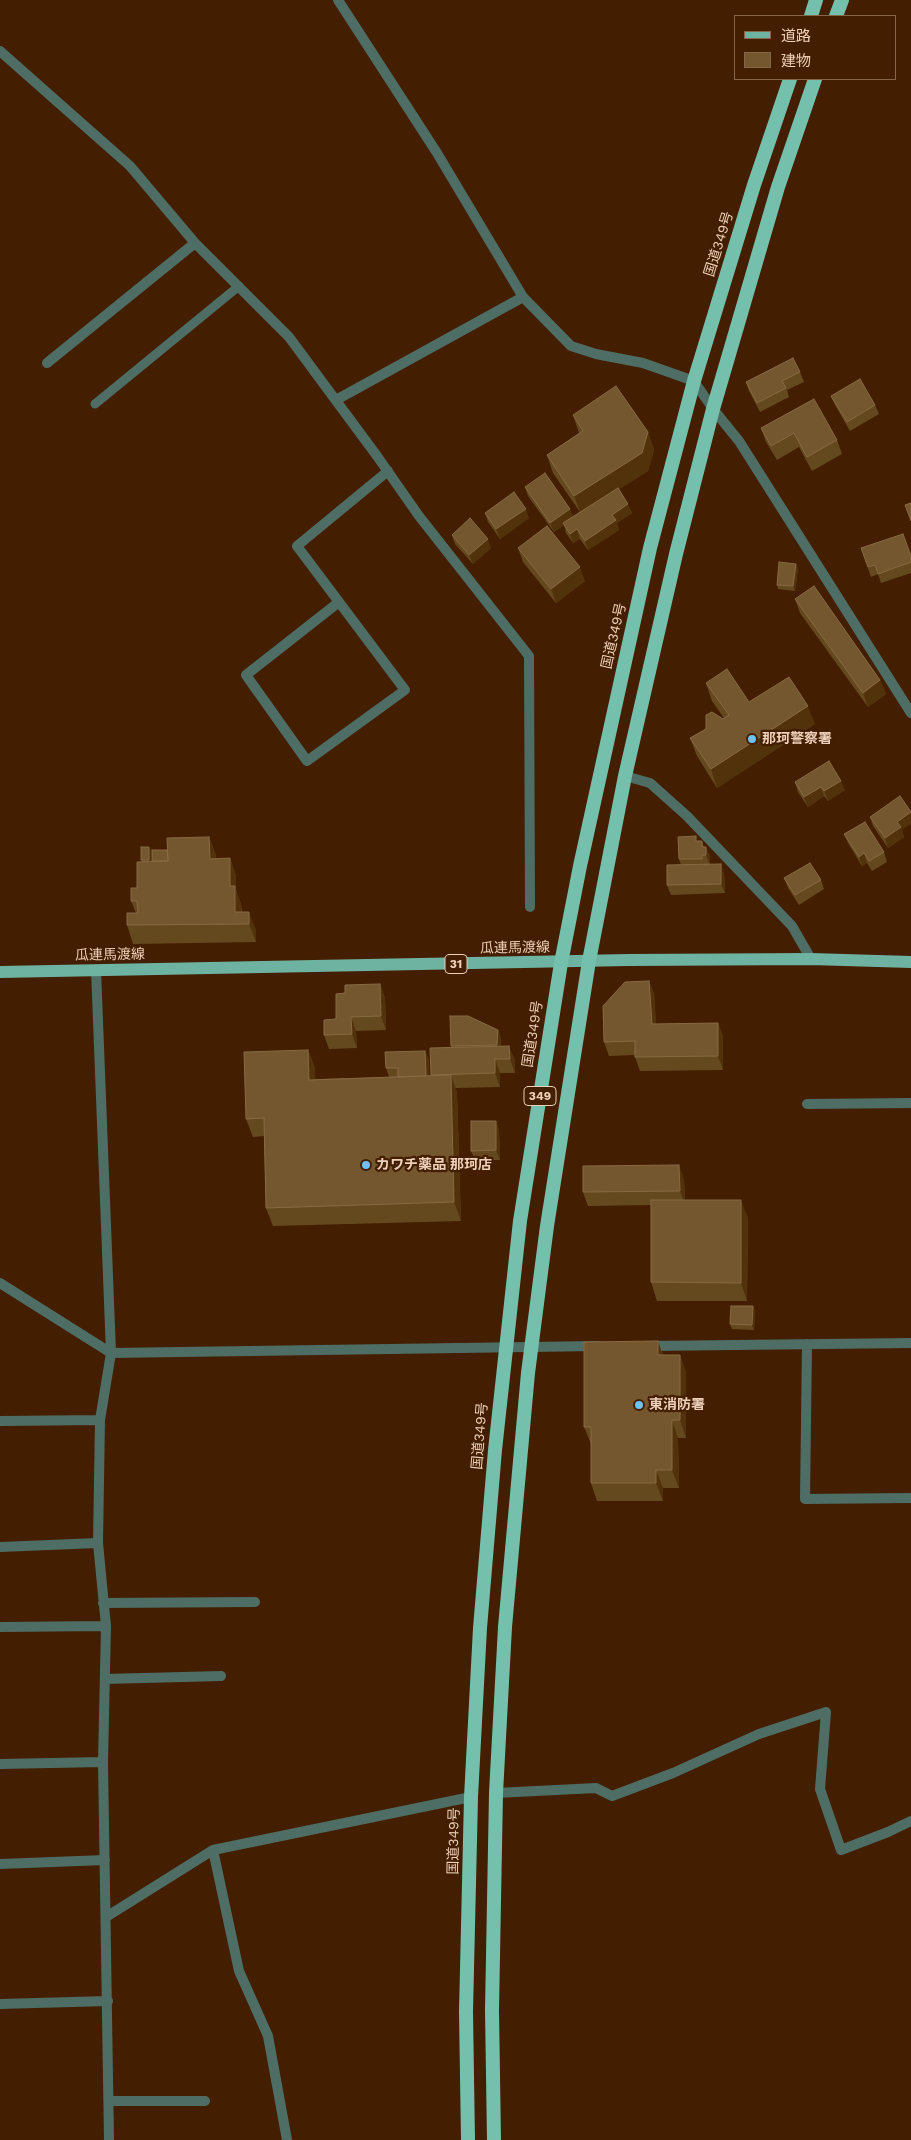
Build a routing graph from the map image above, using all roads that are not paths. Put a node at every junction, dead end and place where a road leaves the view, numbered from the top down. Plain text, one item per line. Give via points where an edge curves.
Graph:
1 (338, 0) edge
2 (816, 0) edge
3 (842, 0) edge
4 (811, 15) edge
5 (836, 15) edge
6 (0, 51) edge
7 (790, 80) edge
8 (815, 80) edge
9 (195, 242) junction
10 (238, 286) junction
11 (523, 296) junction
12 (47, 363) dead end
13 (694, 381) junction
14 (336, 400) junction
15 (95, 404) dead end
16 (713, 409) junction
17 (388, 471) junction
18 (339, 602) junction
19 (911, 713) edge
20 (625, 776) junction
21 (530, 907) dead end
22 (811, 959) junction
23 (589, 961) junction
24 (911, 962) edge
25 (561, 963) junction
26 (96, 970) junction
27 (0, 972) edge
28 (911, 1103) edge
29 (807, 1104) dead end
30 (0, 1284) edge
31 (911, 1343) edge
32 (807, 1344) junction
33 (609, 1346) edge
34 (639, 1346) edge
35 (531, 1347) junction
36 (505, 1348) junction
37 (111, 1353) junction
38 (100, 1420) junction
39 (0, 1421) edge
40 (911, 1498) edge
41 (98, 1543) junction
42 (0, 1547) edge
43 (256, 1602) dead end
44 (103, 1603) junction
45 (106, 1626) junction
46 (0, 1627) edge
47 (221, 1676) dead end
48 (105, 1679) junction
49 (103, 1762) junction
50 (0, 1764) edge
51 (496, 1793) junction
52 (471, 1797) junction
53 (911, 1820) edge
54 (213, 1850) junction
55 (105, 1860) junction
56 (0, 1864) edge
57 (106, 1917) junction
58 (108, 2001) junction
59 (0, 2004) edge
60 (205, 2100) dead end
61 (109, 2101) junction
62 (109, 2140) edge
63 (287, 2140) edge
64 (468, 2140) edge
65 (494, 2140) edge

1 - 11 street via 437,153
2 - 4 highway
3 - 5 highway
6 - 9 street via 130,166
7 - 13 highway, 国道349号 / 349
8 - 16 highway, 349 via 778,187
9 - 10 street
9 - 12 street
10 - 14 street via 289,337
10 - 15 lane
11 - 13 street via 571,346 643,363
11 - 14 street
13 - 16 street
13 - 25 highway, 国道349号 / 349 via 650,548
14 - 17 street
16 - 19 street via 740,441
16 - 20 highway, 349
17 - 18 street via 297,546
17 - 21 street via 418,516 529,656
18 - 18 street via 405,690 307,761 246,675
20 - 22 street via 650,783 687,816 792,926
20 - 23 highway, 349
22 - 23 main road, 瓜連馬渡線 / 31
22 - 24 main road, 瓜連馬渡線 / 31
23 - 25 main road, 瓜連馬渡線 / 31
23 - 35 highway, 349
25 - 26 main road, 瓜連馬渡線 / 31
25 - 36 highway, 国道349号 / 349 via 520,1221
26 - 27 main road, 瓜連馬渡線 / 31
26 - 37 street
28 - 29 street
30 - 37 street
31 - 32 street
32 - 34 street
32 - 40 street via 805,1499
33 - 35 street
35 - 36 street
35 - 51 highway, 349 via 505,1627
36 - 37 street
36 - 52 highway, 国道349号 / 349 via 480,1628
37 - 38 street
38 - 39 street
38 - 41 street
41 - 42 street
41 - 44 street
43 - 44 street
44 - 45 street
45 - 46 street
45 - 48 street
47 - 48 street
48 - 49 street
49 - 50 street
49 - 55 street
51 - 53 street via 596,1788 612,1796 673,1773 759,1734 826,1712 820,1790 842,1850
51 - 65 highway, 349 via 492,2010
52 - 54 street
52 - 64 highway, 国道349号 / 349 via 466,2012
54 - 57 street
54 - 63 street via 239,1971 268,2036
55 - 56 street
55 - 57 street
57 - 58 street
58 - 59 street
58 - 61 street
60 - 61 street
61 - 62 street

